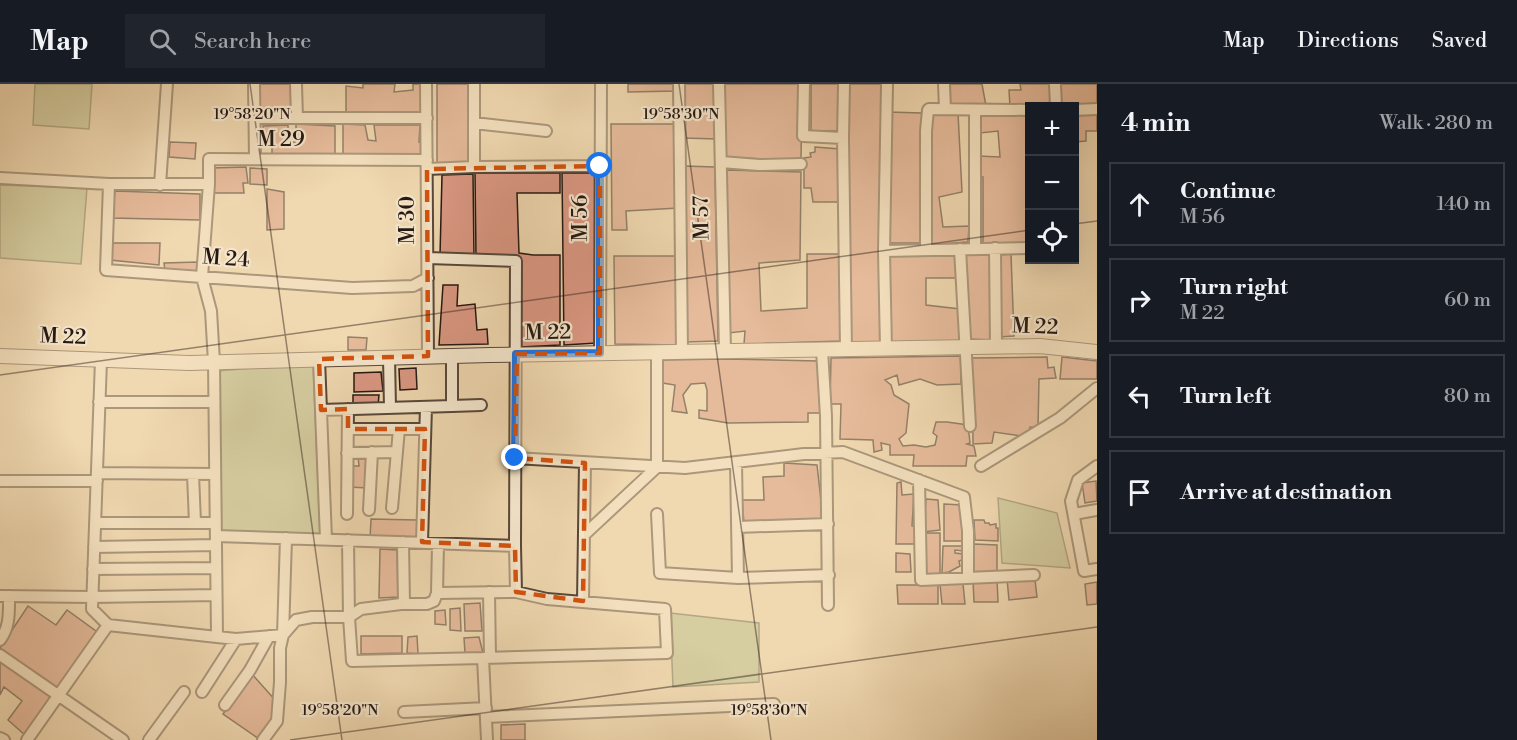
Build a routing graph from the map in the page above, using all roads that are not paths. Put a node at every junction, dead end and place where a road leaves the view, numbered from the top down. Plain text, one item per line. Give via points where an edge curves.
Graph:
1 (167, 84) edge
2 (254, 84) edge
3 (296, 84) edge
4 (426, 84) edge
5 (474, 84) edge
6 (601, 84) edge
7 (679, 84) edge
8 (719, 84) edge
9 (804, 84) edge
10 (844, 84) edge
11 (887, 84) edge
12 (944, 84) edge
13 (1055, 84) edge
14 (1056, 102) edge
15 (945, 109) junction
16 (1097, 109) edge
17 (975, 110) junction
18 (1025, 110) edge
19 (1079, 110) edge
20 (254, 118) junction
21 (297, 118) junction
22 (427, 118) junction
23 (474, 123) junction
24 (546, 131) dead end
25 (843, 138) junction
26 (255, 159) junction
27 (721, 162) junction
28 (427, 164) junction
29 (801, 164) dead end
30 (474, 166) junction
31 (600, 166) junction
32 (0, 178) edge
33 (109, 184) junction
34 (209, 184) junction
35 (160, 185) junction
36 (995, 248) junction
37 (1025, 248) edge
38 (960, 249) junction
39 (975, 249) junction
40 (926, 250) junction
41 (884, 251) junction
42 (428, 258) junction
43 (202, 277) junction
44 (428, 278) junction
45 (966, 347) junction
46 (996, 347) junction
47 (886, 349) junction
48 (822, 350) junction
49 (846, 350) junction
50 (725, 351) junction
51 (657, 352) junction
52 (682, 352) junction
53 (1097, 352) edge
54 (600, 353) junction
55 (516, 354) junction
56 (0, 356) edge
57 (428, 356) junction
58 (452, 356) junction
59 (389, 357) junction
60 (318, 359) junction
61 (101, 360) junction
62 (214, 362) junction
63 (1097, 388) edge
64 (99, 402) junction
65 (214, 402) junction
66 (481, 405) dead end
67 (452, 406) junction
68 (426, 407) junction
69 (390, 408) junction
70 (348, 409) junction
71 (321, 410) junction
72 (970, 426) dead end
73 (348, 429) junction
74 (399, 429) junction
75 (425, 429) junction
76 (372, 452) junction
77 (397, 452) junction
78 (347, 453) junction
79 (826, 453) junction
80 (515, 458) junction
81 (585, 463) junction
82 (736, 463) junction
83 (981, 465) dead end
84 (1097, 466) edge
85 (657, 467) junction
86 (193, 474) junction
87 (215, 474) junction
88 (97, 477) junction
89 (919, 480) junction
90 (0, 482) edge
91 (392, 508) dead end
92 (369, 510) dead end
93 (1097, 510) edge
94 (347, 514) dead end
95 (657, 514) dead end
96 (1074, 514) junction
97 (95, 523) junction
98 (195, 523) junction
99 (216, 523) junction
100 (828, 524) junction
101 (737, 527) junction
102 (584, 536) junction
103 (286, 538) junction
104 (326, 540) junction
105 (348, 540) junction
106 (216, 541) junction
107 (403, 542) junction
108 (422, 543) junction
109 (438, 544) junction
110 (515, 546) junction
111 (94, 547) junction
112 (216, 568) junction
113 (93, 569) junction
114 (1097, 569) edge
115 (829, 575) junction
116 (1034, 575) dead end
117 (738, 578) junction
118 (968, 578) junction
119 (489, 592) junction
120 (516, 592) junction
121 (437, 593) junction
122 (216, 596) junction
123 (92, 597) junction
124 (4, 601) edge
125 (583, 601) junction
126 (404, 604) junction
127 (828, 605) dead end
128 (349, 617) junction
129 (108, 625) junction
130 (283, 634) junction
131 (269, 636) junction
132 (217, 637) junction
133 (236, 639) junction
134 (0, 640) edge
135 (0, 655) edge
136 (487, 658) junction
137 (184, 692) dead end
138 (202, 692) dead end
139 (59, 695) junction
140 (774, 704) dead end
141 (225, 705) dead end
142 (404, 712) dead end
143 (486, 712) junction
144 (27, 740) edge
145 (123, 740) edge
146 (149, 740) edge
147 (263, 740) edge
148 (488, 740) edge

1 - 35 street
2 - 20 street
3 - 21 street
4 - 22 street, M 30
5 - 23 street
6 - 31 street, M 56
7 - 52 street
8 - 27 street, M 57
9 - 25 street via 802,136
10 - 25 street
11 - 41 street
12 - 15 street
13 - 14 street
15 - 17 street
15 - 40 street via 927,112
16 - 19 street
17 - 18 street
17 - 39 street
20 - 21 street
20 - 26 street
21 - 22 street
22 - 28 street, M 30
23 - 24 street
23 - 30 street
25 - 49 street
26 - 28 street, M 29
26 - 34 street, M 29 via 209,159
27 - 29 street
27 - 50 street, M 57
28 - 30 street, M 29
28 - 42 street, M 30
30 - 31 street, M 29
31 - 54 street, M 56
32 - 33 street
33 - 35 street
33 - 43 street, M 24 via 106,270
34 - 35 street
34 - 43 street
36 - 37 street
36 - 39 street
36 - 46 street
38 - 39 street
38 - 40 street
38 - 45 street
40 - 41 street
41 - 47 street
42 - 44 street, M 30
42 - 55 street via 516,261
43 - 44 street, M 24 via 352,288 413,286
43 - 62 street via 211,311
44 - 57 street, M 30
45 - 46 street, M 22
45 - 47 street, M 22
45 - 72 street
46 - 53 street, M 22 via 1041,346
47 - 49 street, M 22
48 - 49 street, M 22
48 - 50 street, M 22
48 - 79 street
50 - 52 street, M 22
51 - 52 street, M 22
51 - 54 street, M 22
51 - 85 street
54 - 55 street, M 22
55 - 58 street, M 22
55 - 80 street
56 - 61 street, M 22
57 - 58 street, M 22
57 - 59 street, M 22
58 - 67 street
59 - 60 street, M 22
59 - 69 street
60 - 62 street, M 22
60 - 71 street
61 - 62 street, M 22
61 - 64 street
62 - 65 street
63 - 83 street via 1060,418
64 - 65 street
64 - 88 street
65 - 87 street
66 - 67 street
67 - 68 street
68 - 69 street
68 - 75 street
69 - 70 street
70 - 71 street
70 - 73 street
71 - 104 street
73 - 74 street
73 - 78 street
74 - 75 street
74 - 77 street
75 - 108 street
76 - 77 street
76 - 78 street
76 - 92 street
77 - 91 street
78 - 94 street
79 - 82 street
79 - 89 street via 843,452
79 - 100 street
80 - 81 street
80 - 110 street
81 - 85 street
81 - 102 street
82 - 85 street
82 - 101 street
84 - 96 street via 1078,480 1071,501
85 - 102 street
86 - 87 street
86 - 88 street
86 - 98 street
87 - 99 street
88 - 90 street
88 - 97 street
89 - 118 street via 964,497
89 - 118 street via 921,580
93 - 96 street
95 - 117 street via 660,573
96 - 114 street via 1084,571
97 - 98 street
97 - 111 street
98 - 99 street
99 - 106 street
100 - 101 street
100 - 115 street
101 - 117 street
102 - 125 street
103 - 104 street
103 - 106 street
103 - 130 street
104 - 105 street
105 - 107 street
105 - 128 street
106 - 111 street
106 - 112 street
107 - 108 street
107 - 126 street
108 - 109 street
109 - 110 street
109 - 121 street
110 - 120 street
111 - 113 street
112 - 113 street
112 - 122 street
113 - 123 street
115 - 117 street
115 - 127 street
116 - 118 street
119 - 120 street
119 - 121 street
119 - 136 street
120 - 125 street
121 - 126 street via 432,603
122 - 123 street
122 - 132 street
123 - 124 street
123 - 129 street via 92,609
124 - 134 street via 7,627
125 - 136 street via 666,609 667,653
126 - 128 street via 362,609
128 - 130 street via 296,620
128 - 136 street via 352,661
129 - 132 street
129 - 139 street
130 - 131 street
130 - 147 street via 277,721
131 - 133 street
131 - 141 street
132 - 133 street
133 - 138 street
135 - 139 street
136 - 143 street
137 - 146 street
139 - 144 street
139 - 145 street
140 - 143 street
142 - 143 street
143 - 148 street

